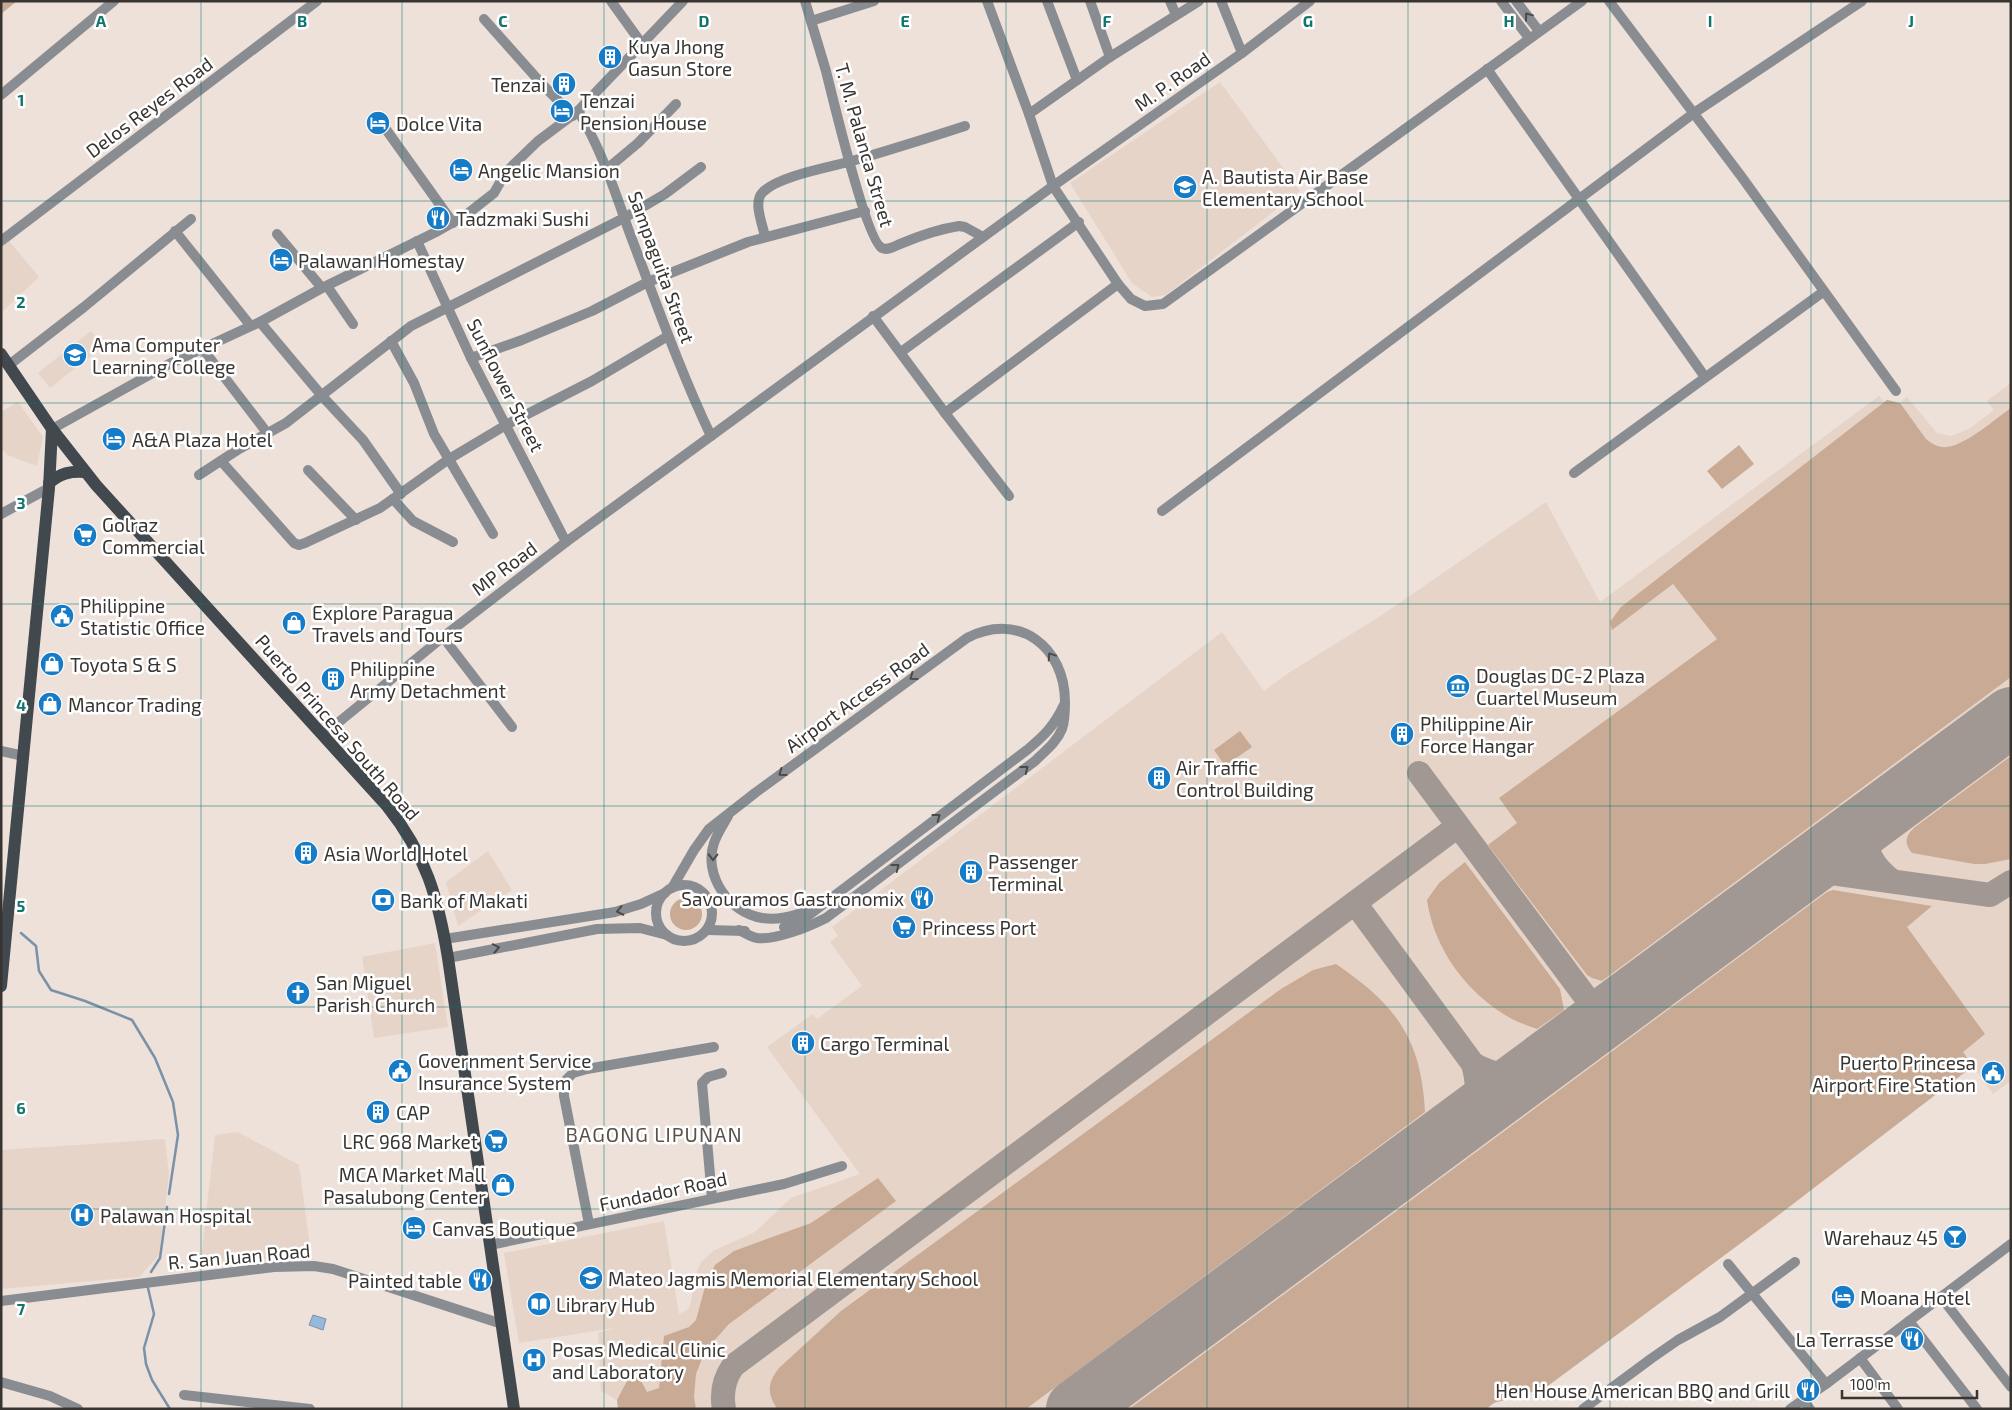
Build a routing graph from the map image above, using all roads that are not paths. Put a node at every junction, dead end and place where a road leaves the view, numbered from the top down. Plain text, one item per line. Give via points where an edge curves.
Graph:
1 (114, 1) edge
2 (317, 1) edge
3 (611, 1) edge
4 (683, 1) edge
5 (805, 1) edge
6 (874, 1) edge
7 (987, 1) edge
8 (1047, 1) edge
9 (1090, 1) edge
10 (1170, 1) edge
11 (1199, 1) edge
12 (1221, 1) edge
13 (1310, 1) edge
14 (1501, 1) edge
15 (1516, 1) edge
16 (1582, 1) edge
17 (1609, 1) edge
18 (1862, 1) edge
19 (1176, 15) junction
20 (484, 19) dead end
21 (811, 21) junction
22 (1539, 31) junction
23 (1529, 38) junction
24 (642, 44) junction
25 (1242, 53) junction
26 (1110, 58) junction
27 (1487, 69) junction
28 (1077, 80) junction
29 (1, 95) edge
30 (676, 104) dead end
31 (576, 113) junction
32 (1694, 113) junction
33 (1029, 114) junction
34 (966, 126) dead end
35 (385, 128) dead end
36 (849, 161) junction
37 (701, 167) dead end
38 (608, 168) junction
39 (1053, 186) junction
40 (1578, 198) junction
41 (865, 211) junction
42 (624, 218) junction
43 (191, 219) dead end
44 (1079, 222) junction
45 (453, 224) junction
46 (175, 231) junction
47 (277, 234) dead end
48 (765, 237) junction
49 (983, 237) junction
50 (1, 241) edge
51 (417, 241) junction
52 (648, 282) junction
53 (1118, 284) junction
54 (325, 287) junction
55 (1823, 292) junction
56 (447, 307) junction
57 (873, 316) junction
58 (255, 324) junction
59 (353, 324) dead end
60 (668, 336) junction
61 (391, 341) junction
62 (202, 348) junction
63 (901, 352) junction
64 (1, 354) edge
65 (471, 358) junction
66 (9, 365) junction
67 (1705, 377) junction
68 (1896, 391) dead end
69 (322, 396) junction
70 (945, 413) junction
71 (506, 425) junction
72 (52, 429) junction
73 (268, 434) junction
74 (711, 436) junction
75 (449, 459) junction
76 (221, 461) junction
77 (308, 470) dead end
78 (85, 472) junction
79 (1574, 473) dead end
80 (199, 475) dead end
81 (49, 485) junction
82 (1009, 496) dead end
83 (397, 497) junction
84 (1162, 511) dead end
85 (1, 514) edge
86 (356, 520) junction
87 (493, 534) dead end
88 (453, 542) dead end
89 (566, 542) junction
90 (443, 637) junction
91 (1065, 701) junction
92 (512, 727) dead end
93 (323, 735) junction
94 (1, 751) edge
95 (24, 756) junction
96 (730, 812) junction
97 (668, 891) junction
98 (814, 909) junction
99 (707, 930) junction
100 (739, 930) junction
101 (667, 935) junction
102 (445, 939) junction
103 (448, 958) junction
104 (1, 986) edge
105 (714, 1047) dead end
106 (722, 1073) dead end
107 (842, 1166) dead end
108 (712, 1198) junction
109 (589, 1224) junction
110 (2011, 1244) edge
111 (490, 1245) junction
112 (1794, 1262) dead end
113 (1728, 1264) dead end
114 (1753, 1293) junction
115 (1941, 1296) junction
116 (1, 1301) edge
117 (1909, 1321) junction
118 (502, 1324) junction
119 (1860, 1358) junction
120 (1, 1382) edge
121 (1826, 1384) junction
122 (2011, 1387) edge
123 (184, 1395) dead end
124 (1803, 1400) junction
125 (78, 1409) edge
126 (310, 1409) edge
127 (514, 1409) edge
128 (1582, 1409) edge
129 (1790, 1409) edge
130 (1810, 1409) edge
131 (1898, 1409) edge
132 (1977, 1409) edge

1 - 29 street
2 - 50 street, Delos Reyes Road
3 - 24 street
4 - 24 street
5 - 21 street, T. M. Palanca Street
6 - 21 street
7 - 33 street
8 - 28 street
9 - 26 street
10 - 19 street
11 - 19 street
12 - 25 street
13 - 25 street, M. P. Road
14 - 23 street
22 -> 15 street
16 - 22 street
17 - 32 street
18 - 32 street
19 - 26 street
20 - 31 street, Sampaguita Street via 541,83
21 - 36 street, T. M. Palanca Street
22 - 23 street
23 - 27 street
24 - 31 street
25 - 39 street, M. P. Road
26 - 28 street
27 - 40 street
27 - 53 street via 1163,304 1146,306 1131,299
28 - 33 street
30 - 38 street
31 - 38 street, Sampaguita Street
31 - 45 street via 538,141 506,172 494,193
32 - 40 street
32 - 55 street
33 - 39 street
34 - 36 street
35 - 45 street
36 - 41 street, T. M. Palanca Street
36 - 48 street via 789,179 762,193 758,200
37 - 42 street via 665,194
38 - 42 street, Sampaguita Street
39 - 44 street
39 - 49 street, M. P. Road
40 - 67 street
40 - 84 street
41 - 48 street
41 - 49 street, T. M. Palanca Street via 875,241 882,248 888,249 959,226
42 - 52 street, Sampaguita Street
42 - 56 street
43 - 46 street
44 - 53 street
44 - 63 street
45 - 51 street
46 - 58 street
46 - 66 street
47 - 54 street
48 - 52 street
49 - 57 street, M. P. Road
51 - 54 street
51 - 56 street, Sunflower Street
52 - 60 street, Sampaguita Street
52 - 65 street via 592,311
53 - 70 street
54 - 58 street
54 - 59 street
55 - 67 street
55 - 68 street
56 - 61 street
56 - 65 street, Sunflower Street
57 - 63 street
57 - 74 street, MP Road
58 - 62 street
58 - 69 street
60 - 71 street via 592,381
60 - 74 street, Sampaguita Street
61 - 69 street
61 - 75 street
62 - 72 street
62 - 73 street
63 - 70 street
64 - 66 main road, Puerto Princesa South Road
65 - 71 street, Sunflower Street
66 - 72 main road, Puerto Princesa South Road
67 - 79 street
69 - 73 street
69 - 83 street via 363,440
70 - 82 street
71 - 75 street
71 - 89 street, Sunflower Street
72 - 78 main road, Puerto Princesa South Road
72 - 81 main road
73 - 76 street
74 - 89 street, MP Road
75 - 83 street
75 - 87 street
76 - 80 street
76 - 86 street via 296,544
77 - 86 street
78 - 81 main road via 61,474
78 - 93 main road, Puerto Princesa South Road
81 - 85 street
81 - 95 main road
83 - 86 street
83 - 88 street via 413,521
89 - 90 street, MP Road
90 - 92 street
90 - 93 street, MP Road
91 -> 96 street, Airport Access Road via 1066,689 1061,672 1042,643 1020,631 978,632
98 -> 91 street, Airport Access Road via 1034,744 1055,722
100 -> 91 street, Airport Access Road via 757,938 788,933 813,925 848,902 1036,761 1060,734 1066,716
93 - 102 main road, Puerto Princesa South Road via 387,806 414,845 436,898
94 - 95 street
95 - 104 main road
96 - 97 street, Airport Access Road via 709,829
96 -> 98 street via 714,843 712,863 716,881 730,902 745,913 762,918 782,918
97 - 99 street via 688,885 703,892 712,906
97 - 101 street via 657,907 658,923
97 -> 102 street via 615,912
98 - 100 street, Airport Access Road via 790,926 767,931
99 - 100 street, Airport Access Road
99 - 101 street via 688,941
103 -> 101 street via 597,929 640,928
102 - 103 main road, Puerto Princesa South Road
103 - 111 main road, Puerto Princesa South Road
105 - 109 street via 587,1069 573,1073 564,1082
106 - 108 street via 702,1083
107 - 108 street, Fundador Road via 784,1184
108 - 109 street, Fundador Road
109 - 111 street, Fundador Road
110 - 115 street
111 - 118 main road, Puerto Princesa South Road
112 - 114 street
113 - 114 street
114 - 121 street
114 - 128 street via 1720,1317 1672,1344
115 - 117 street
115 - 122 street
116 - 118 street, R. San Juan Road via 274,1267 314,1266 333,1269
117 - 119 street
117 - 132 street
118 - 127 main road, Puerto Princesa South Road
119 - 121 street
119 - 131 street
120 - 125 street via 50,1396
121 - 124 street
123 - 126 street
124 - 129 street
124 - 130 street

